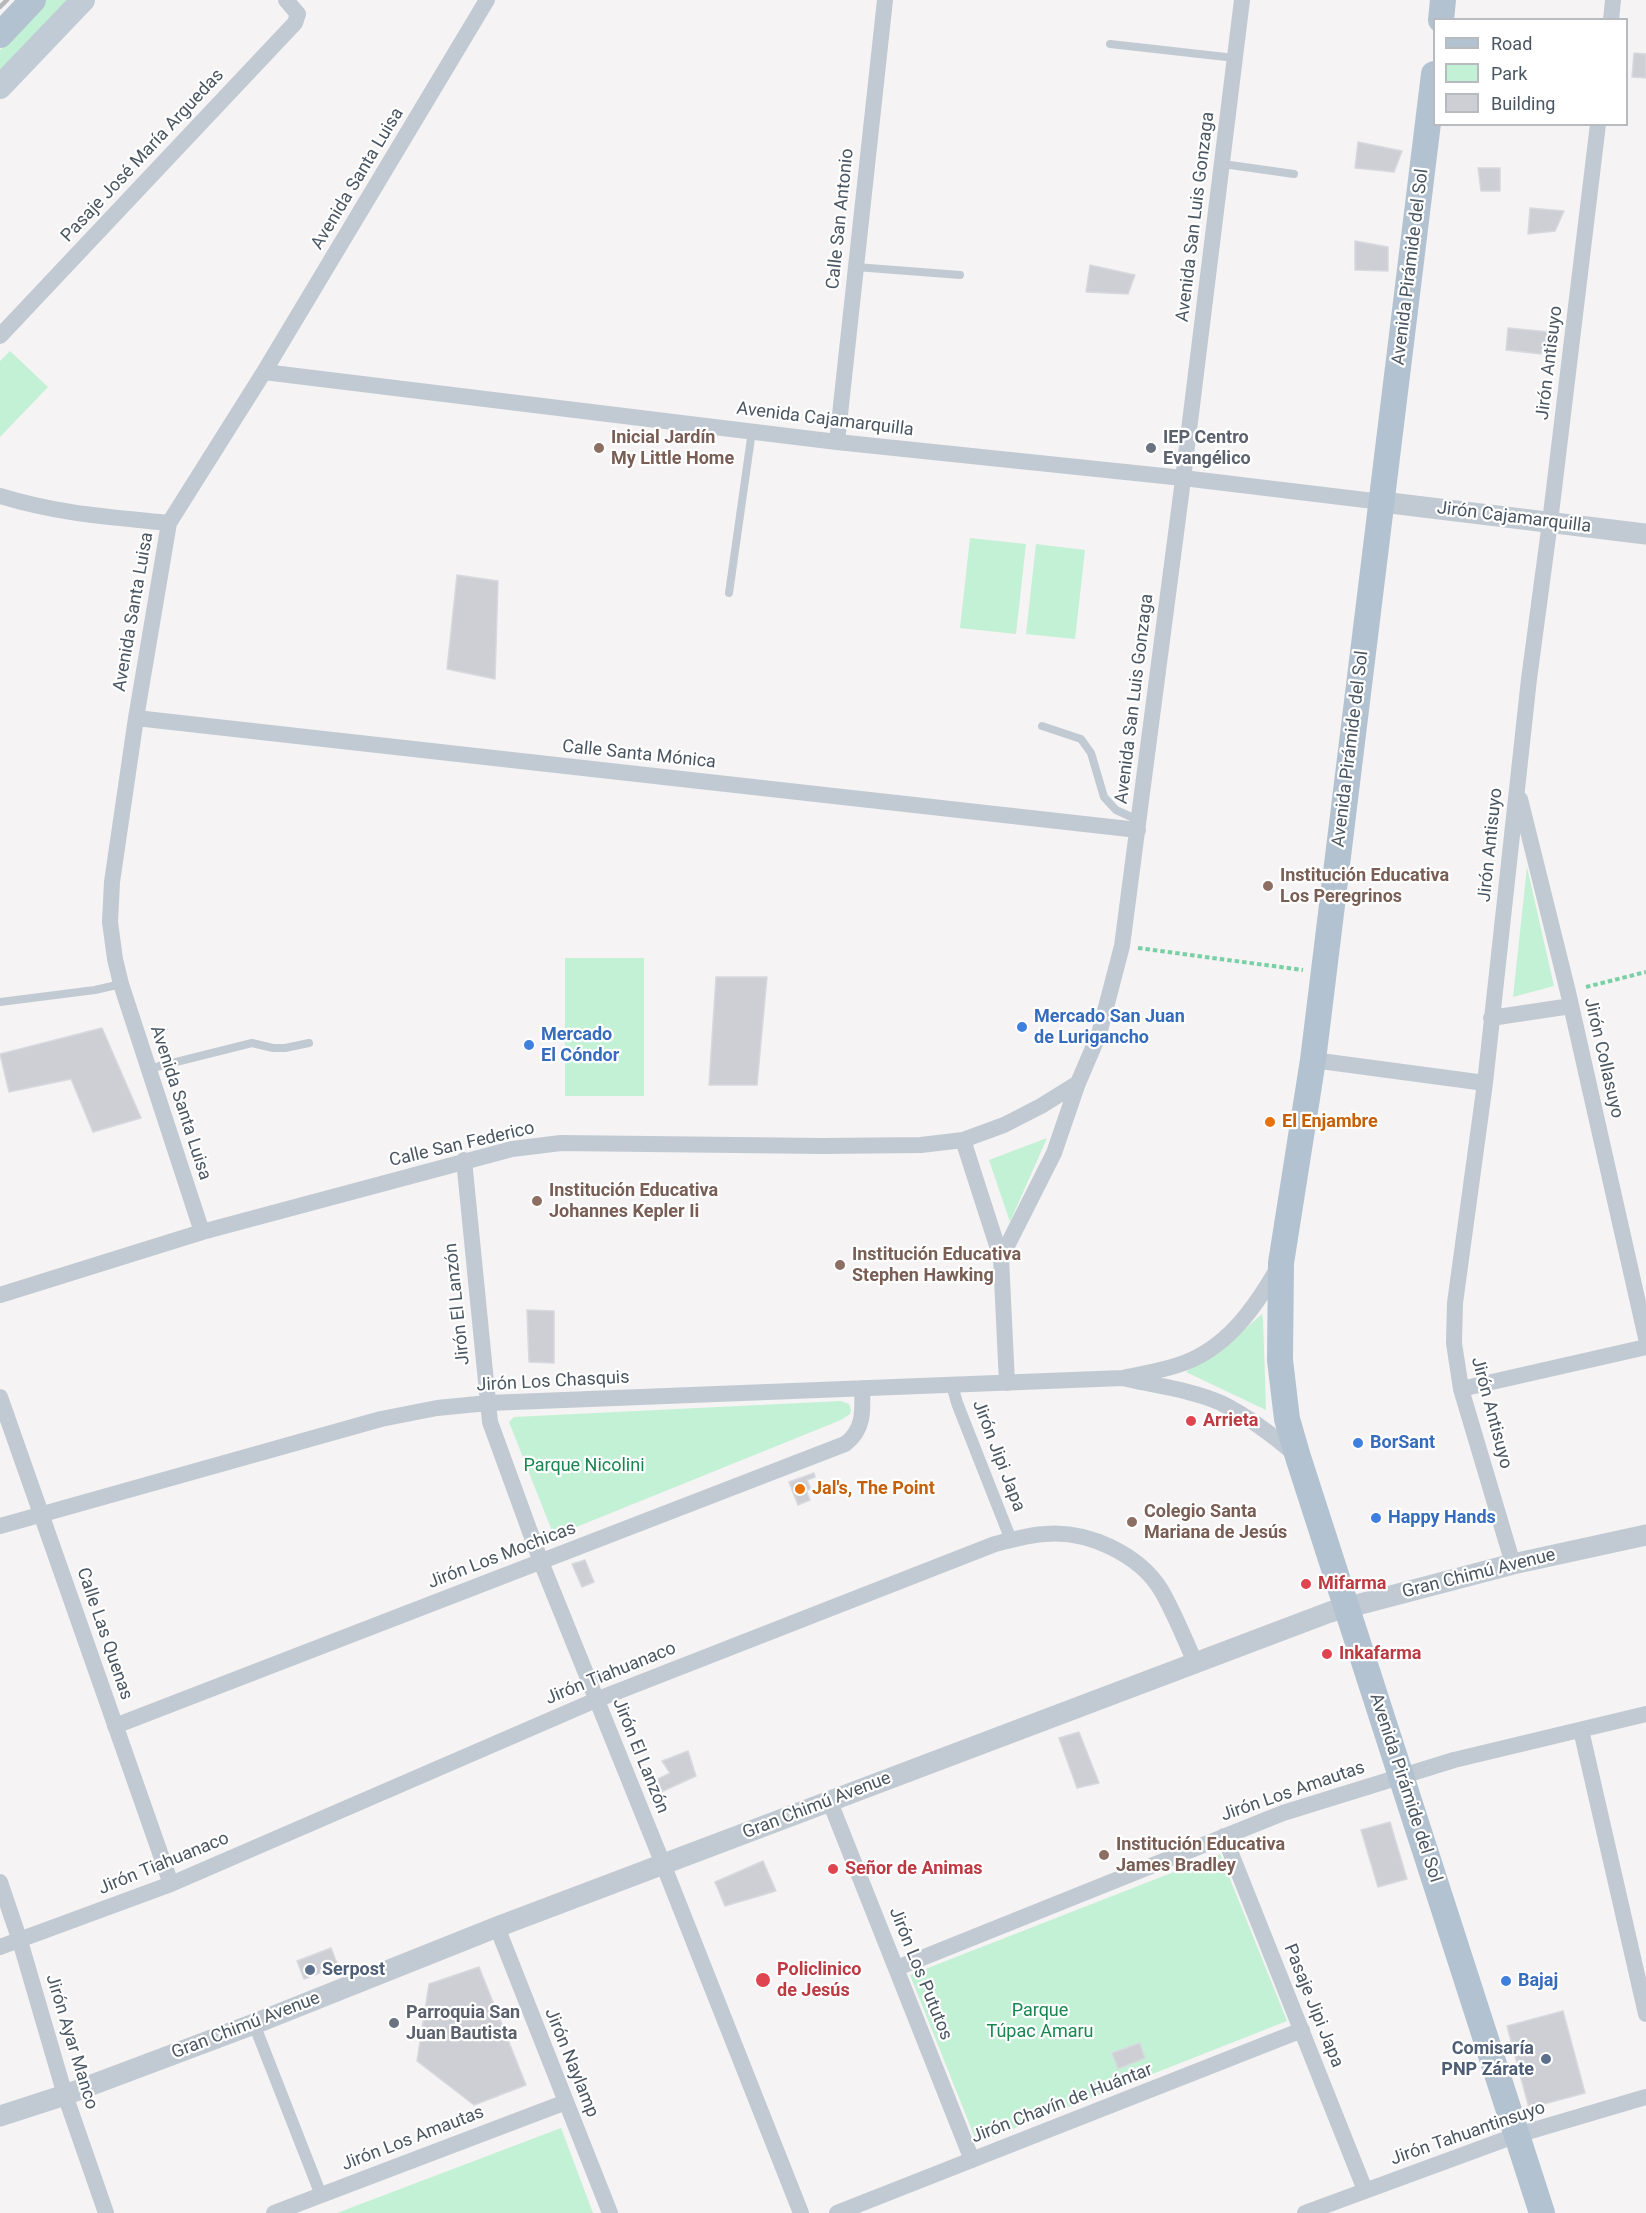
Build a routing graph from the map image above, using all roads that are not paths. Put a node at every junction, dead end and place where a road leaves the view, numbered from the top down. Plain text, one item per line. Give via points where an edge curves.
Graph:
1 (33, 0) edge
2 (83, 0) edge
3 (286, 0) edge
4 (487, 0) edge
5 (885, 0) edge
6 (1242, 0) edge
7 (1443, 0) edge
8 (1613, 0) edge
9 (1441, 18) edge
10 (1611, 18) edge
11 (0, 35) edge
12 (1110, 44) dead end
13 (1235, 58) junction
14 (1433, 82) edge
15 (0, 87) edge
16 (1598, 126) edge
17 (1223, 164) junction
18 (1294, 174) dead end
19 (856, 267) junction
20 (960, 275) dead end
21 (0, 336) edge
22 (264, 372) junction
23 (752, 431) junction
24 (837, 442) junction
25 (1183, 478) junction
26 (0, 496) edge
27 (1382, 502) junction
28 (1550, 522) junction
29 (169, 523) junction
30 (1646, 534) edge
31 (729, 593) dead end
32 (136, 718) junction
33 (1042, 726) dead end
34 (1517, 789) junction
35 (1138, 825) junction
36 (122, 984) junction
37 (1570, 999) junction
38 (0, 1002) edge
39 (1491, 1018) junction
40 (309, 1043) dead end
41 (1313, 1060) junction
42 (148, 1069) junction
43 (1078, 1083) junction
44 (1485, 1083) junction
45 (963, 1140) junction
46 (464, 1160) junction
47 (202, 1232) junction
48 (1000, 1258) junction
49 (1281, 1263) junction
50 (0, 1295) edge
51 (1646, 1338) edge
52 (1646, 1347) edge
53 (1123, 1378) junction
54 (1007, 1383) junction
55 (952, 1385) junction
56 (862, 1388) junction
57 (1461, 1389) junction
58 (0, 1397) edge
59 (488, 1403) junction
60 (1298, 1457) junction
61 (42, 1515) junction
62 (0, 1526) edge
63 (1646, 1535) edge
64 (1011, 1540) junction
65 (541, 1562) junction
66 (1513, 1564) junction
67 (1348, 1607) junction
68 (1195, 1662) junction
69 (596, 1700) junction
70 (1646, 1714) edge
71 (115, 1726) junction
72 (1581, 1730) junction
73 (1401, 1776) junction
74 (830, 1802) junction
75 (1224, 1836) junction
76 (663, 1864) junction
77 (0, 1882) edge
78 (171, 1884) junction
79 (497, 1927) junction
80 (20, 1941) junction
81 (0, 1947) edge
82 (897, 1968) junction
83 (1646, 2014) edge
84 (254, 2024) junction
85 (1302, 2030) junction
86 (65, 2095) junction
87 (1646, 2097) edge
88 (566, 2102) junction
89 (0, 2116) edge
90 (1517, 2135) junction
91 (972, 2160) junction
92 (1365, 2190) junction
93 (321, 2195) junction
94 (298, 2209) edge
95 (106, 2213) edge
96 (274, 2213) edge
97 (610, 2213) edge
98 (801, 2213) edge
99 (837, 2213) edge
100 (1305, 2213) edge
101 (1542, 2213) edge

1 - 11 main road
2 - 15 main road
3 - 21 street, Pasaje José María Arguedas via 298,14 295,23
4 - 22 street, Avenida Santa Luisa
5 - 19 street, Calle San Antonio
6 - 13 street, Avenida San Luis Gonzaga
7 - 9 main road
8 - 10 street
12 - 13 lane
13 - 17 street, Avenida San Luis Gonzaga
14 - 27 main road, Avenida Pirámide del Sol
16 - 28 street, Jirón Antisuyo
17 - 18 lane
17 - 25 street, Avenida San Luis Gonzaga
19 - 20 lane
19 - 24 street, Calle San Antonio
22 - 23 street, Avenida Cajamarquilla
22 - 29 street, Avenida Santa Luisa
23 - 24 street, Avenida Cajamarquilla
23 - 31 lane
24 - 25 street, Avenida Cajamarquilla
25 - 27 street, Avenida Cajamarquilla
25 - 35 street, Avenida San Luis Gonzaga
26 - 29 street via 74,514
27 - 28 street, Jirón Cajamarquilla
27 - 41 main road, Avenida Pirámide del Sol
28 - 30 street, Jirón Cajamarquilla
28 - 34 street, Jirón Antisuyo
29 - 32 street, Avenida Santa Luisa
32 - 35 street, Calle Santa Mónica
32 - 36 street, Avenida Santa Luisa via 112,882 110,922
33 - 35 lane via 1081,739 1091,753 1104,797
34 - 37 street, Jirón Collasuyo
34 - 39 street, Jirón Antisuyo
35 - 43 street, Avenida San Luis Gonzaga via 1122,946 1099,1034
36 - 38 lane
36 - 42 street, Avenida Santa Luisa
37 - 39 street
37 - 51 street, Jirón Collasuyo
39 - 44 street, Jirón Antisuyo
40 - 42 lane via 273,1048 252,1043
41 - 44 street
41 - 49 main road, Avenida Pirámide del Sol
42 - 47 street, Avenida Santa Luisa
43 - 45 street, Calle San Federico via 1004,1125
43 - 48 street, Avenida San Luis Gonzaga via 1054,1153
44 - 57 street, Jirón Antisuyo via 1455,1303 1454,1343
45 - 46 street, Calle San Federico via 921,1145 834,1146 561,1143
45 - 48 street
46 - 47 street, Calle San Federico
46 - 59 street, Jirón El Lanzón
47 - 50 street, Calle San Federico
48 - 54 street
49 - 53 street, Jirón Los Chasquis via 1239,1326 1210,1350 1179,1365
49 - 60 main road, Avenida Pirámide del Sol via 1280,1360 1287,1419
52 - 57 street
53 - 54 street, Jirón Los Chasquis
53 - 60 street, Jirón Los Chasquis via 1220,1403 1270,1433
54 - 55 street, Jirón Los Chasquis
55 - 56 street, Jirón Los Chasquis
55 - 64 street, Jirón Jipi Japa
56 - 59 street, Jirón Los Chasquis
56 - 65 street, Jirón Los Mochicas via 862,1420 858,1431 845,1444
57 - 66 street, Jirón Antisuyo
58 - 61 street, Calle Las Quenas
59 - 61 street, Jirón Los Chasquis via 381,1419
59 - 65 street, Jirón El Lanzón via 490,1422
60 - 67 main road, Avenida Pirámide del Sol
61 - 62 street, Jirón Los Chasquis
61 - 71 street, Calle Las Quenas
63 - 66 street, Gran Chimú Avenue
64 - 68 street, Jirón Tiahuanaco via 1047,1533 1075,1535 1101,1543 1144,1568 1161,1590
64 - 69 street, Jirón Tiahuanaco
65 - 69 street, Jirón El Lanzón
65 - 71 street, Jirón Los Mochicas
66 - 67 street, Gran Chimú Avenue
67 - 68 street, Gran Chimú Avenue
67 - 73 main road, Avenida Pirámide del Sol
68 - 74 street, Gran Chimú Avenue
69 - 76 street, Jirón El Lanzón
69 - 78 street, Jirón Tiahuanaco
70 - 72 street, Jirón Los Amautas
71 - 78 street, Calle Las Quenas
72 - 73 street, Jirón Los Amautas
72 - 83 street
73 - 75 street, Jirón Los Amautas via 1282,1813
73 - 90 main road, Avenida Pirámide del Sol
74 - 76 street, Gran Chimú Avenue
74 - 82 street, Jirón Los Pututos
75 - 82 street, Jirón Los Amautas
75 - 85 street, Pasaje Jipi Japa
76 - 79 street, Gran Chimú Avenue
76 - 98 street, Jirón El Lanzón
77 - 80 street, Jirón Ayar Manco
78 - 80 street, Jirón Tiahuanaco
79 - 84 street, Gran Chimú Avenue
79 - 88 street, Jirón Naylamp
80 - 81 street, Jirón Tiahuanaco
80 - 86 street, Jirón Ayar Manco
82 - 91 street, Jirón Los Pututos
84 - 86 street, Gran Chimú Avenue
84 - 93 street
85 - 91 street, Jirón Chavín de Huántar
85 - 92 street, Pasaje Jipi Japa
86 - 89 street, Gran Chimú Avenue
86 - 95 street, Jirón Ayar Manco
87 - 90 street, Jirón Tahuantinsuyo
88 - 93 street, Jirón Los Amautas
88 - 97 street, Jirón Naylamp
90 - 92 street, Jirón Tahuantinsuyo
90 - 101 main road, Avenida Pirámide del Sol
91 - 99 street, Jirón Chavín de Huántar
92 - 100 street, Jirón Tahuantinsuyo
93 - 94 street, Jirón Los Amautas
94 - 96 street, Jirón Los Amautas

